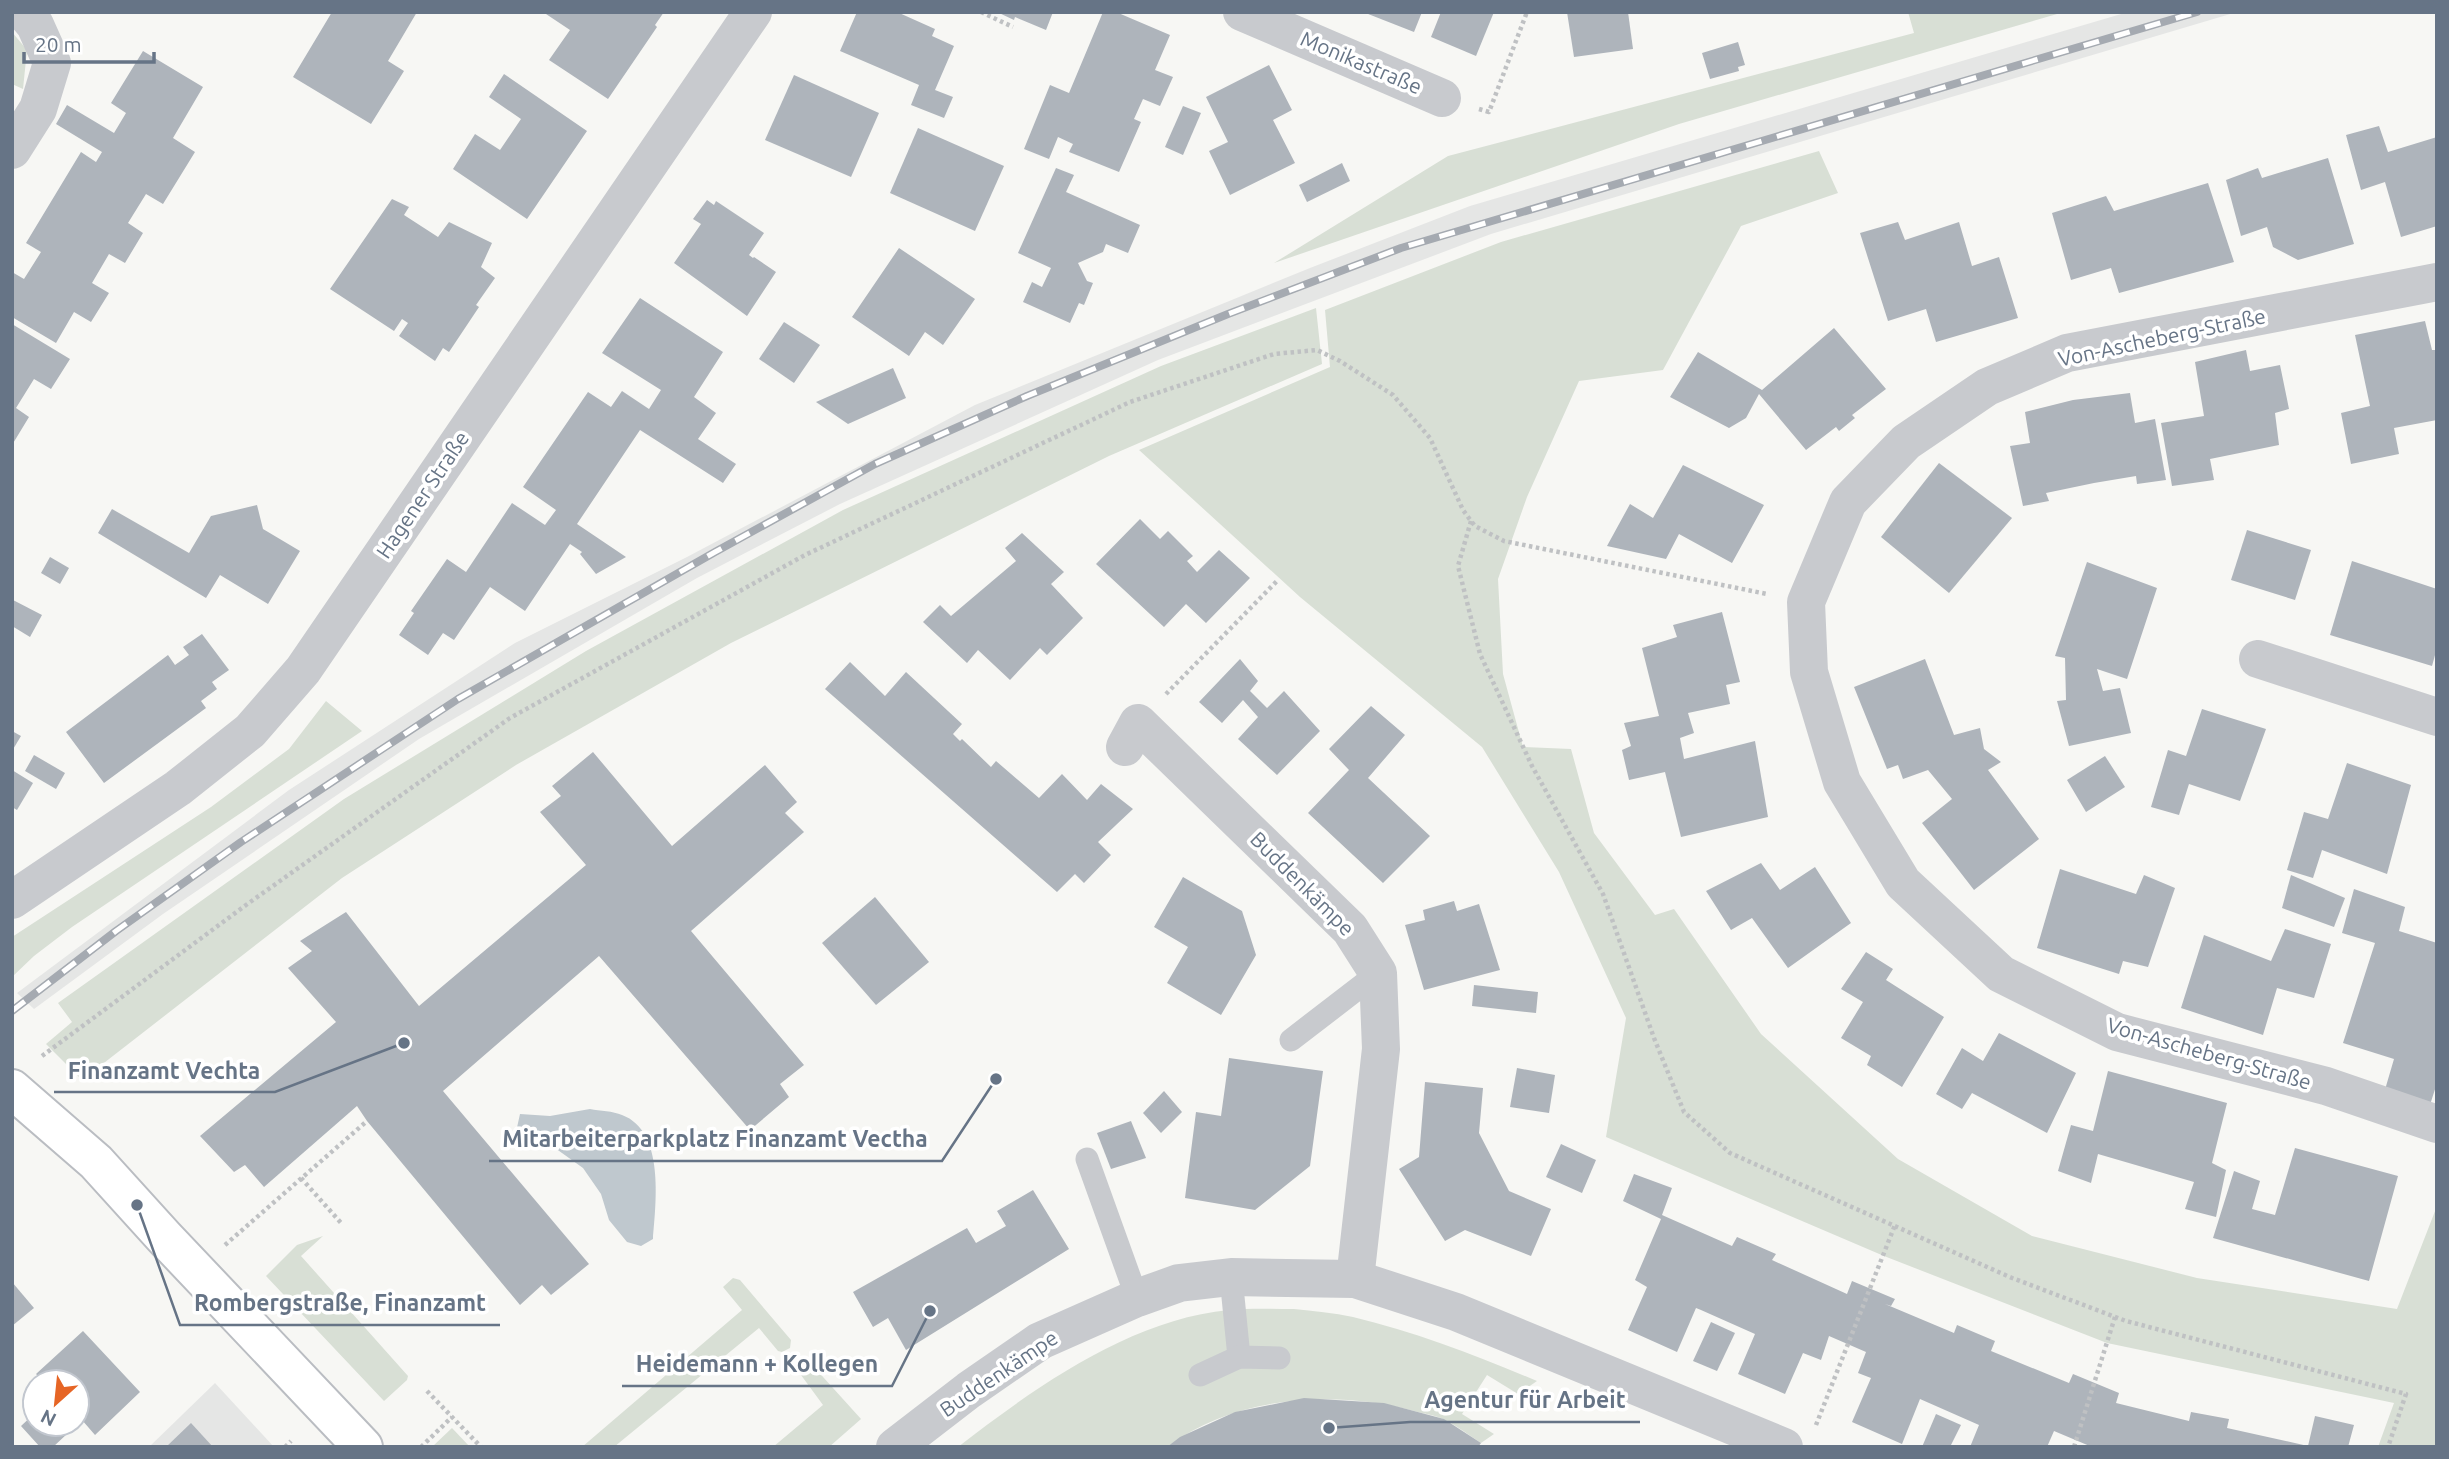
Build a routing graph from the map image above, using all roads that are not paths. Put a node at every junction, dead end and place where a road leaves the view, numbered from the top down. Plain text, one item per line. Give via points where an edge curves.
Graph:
1 (24, 12) edge
2 (753, 12) edge
3 (1242, 12) edge
4 (1442, 98) road end
5 (12, 150) edge
6 (2437, 282) edge
7 (2258, 659) dead end
8 (2437, 717) edge
9 (1131, 735) road end
10 (12, 900) edge
11 (1378, 973) junction
12 (1291, 1040) dead end
13 (12, 1089) edge
14 (2437, 1124) edge
15 (1087, 1159) dead end
16 (1231, 1277) junction
17 (1355, 1279) junction
18 (1137, 1298) junction
19 (1239, 1357) junction
20 (1279, 1358) dead end
21 (1200, 1375) dead end
22 (1799, 1439) edge
23 (363, 1447) edge
24 (895, 1447) edge

1 - 5 street via 52,63 38,109
2 - 10 street, Hagener Straße via 303,670 250,731 178,788
3 - 4 street, Monikastraße
6 - 14 street, Von-Ascheberg-Straße via 2067,353 1987,387 1906,442 1848,502 1806,602 1809,672 1842,782 1903,883 2001,974 2117,1032 2326,1086
7 - 8 street
9 - 11 street, Buddenkämpe via 1350,929
11 - 12 lane
11 - 17 street via 1381,1049
13 - 23 main road via 96,1162
15 - 18 lane
16 - 17 street, Buddenkämpe
16 - 18 street, Buddenkämpe via 1179,1283
16 - 19 lane
17 - 22 street, Buddenkämpe via 1457,1312
18 - 24 street, Buddenkämpe via 1040,1341
19 - 20 lane
19 - 21 lane

